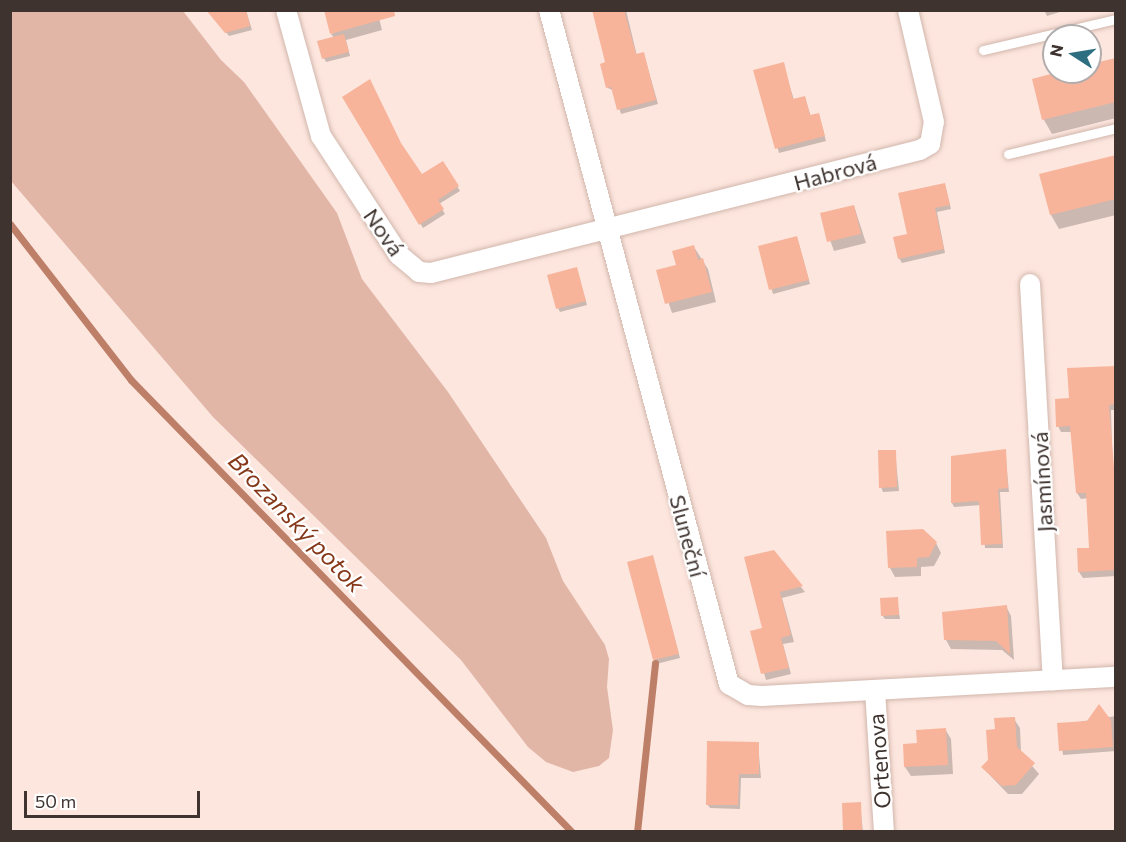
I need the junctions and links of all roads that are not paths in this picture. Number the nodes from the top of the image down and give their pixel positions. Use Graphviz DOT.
graph roads {
  1 [pos="286,10"];
  2 [pos="549,10"];
  3 [pos="908,10"];
  4 [pos="1116,19"];
  5 [pos="983,50"];
  6 [pos="1116,128"];
  7 [pos="1008,154"];
  8 [pos="606,232"];
  9 [pos="1030,284"];
  10 [pos="1116,677"];
  11 [pos="1053,680"];
  12 [pos="875,690"];
  13 [pos="884,831"];
  1 -- 8 [label="street, Nová"];
  2 -- 8 [label="street, Sluneční"];
  3 -- 8 [label="street, Habrová"];
  4 -- 5 [label="lane"];
  6 -- 7 [label="lane"];
  8 -- 12 [label="street, Sluneční"];
  9 -- 11 [label="street, Jasmínová"];
  10 -- 11 [label="street, Sluneční"];
  11 -- 12 [label="street, Sluneční"];
  12 -- 13 [label="street, Ortenova"];
}
